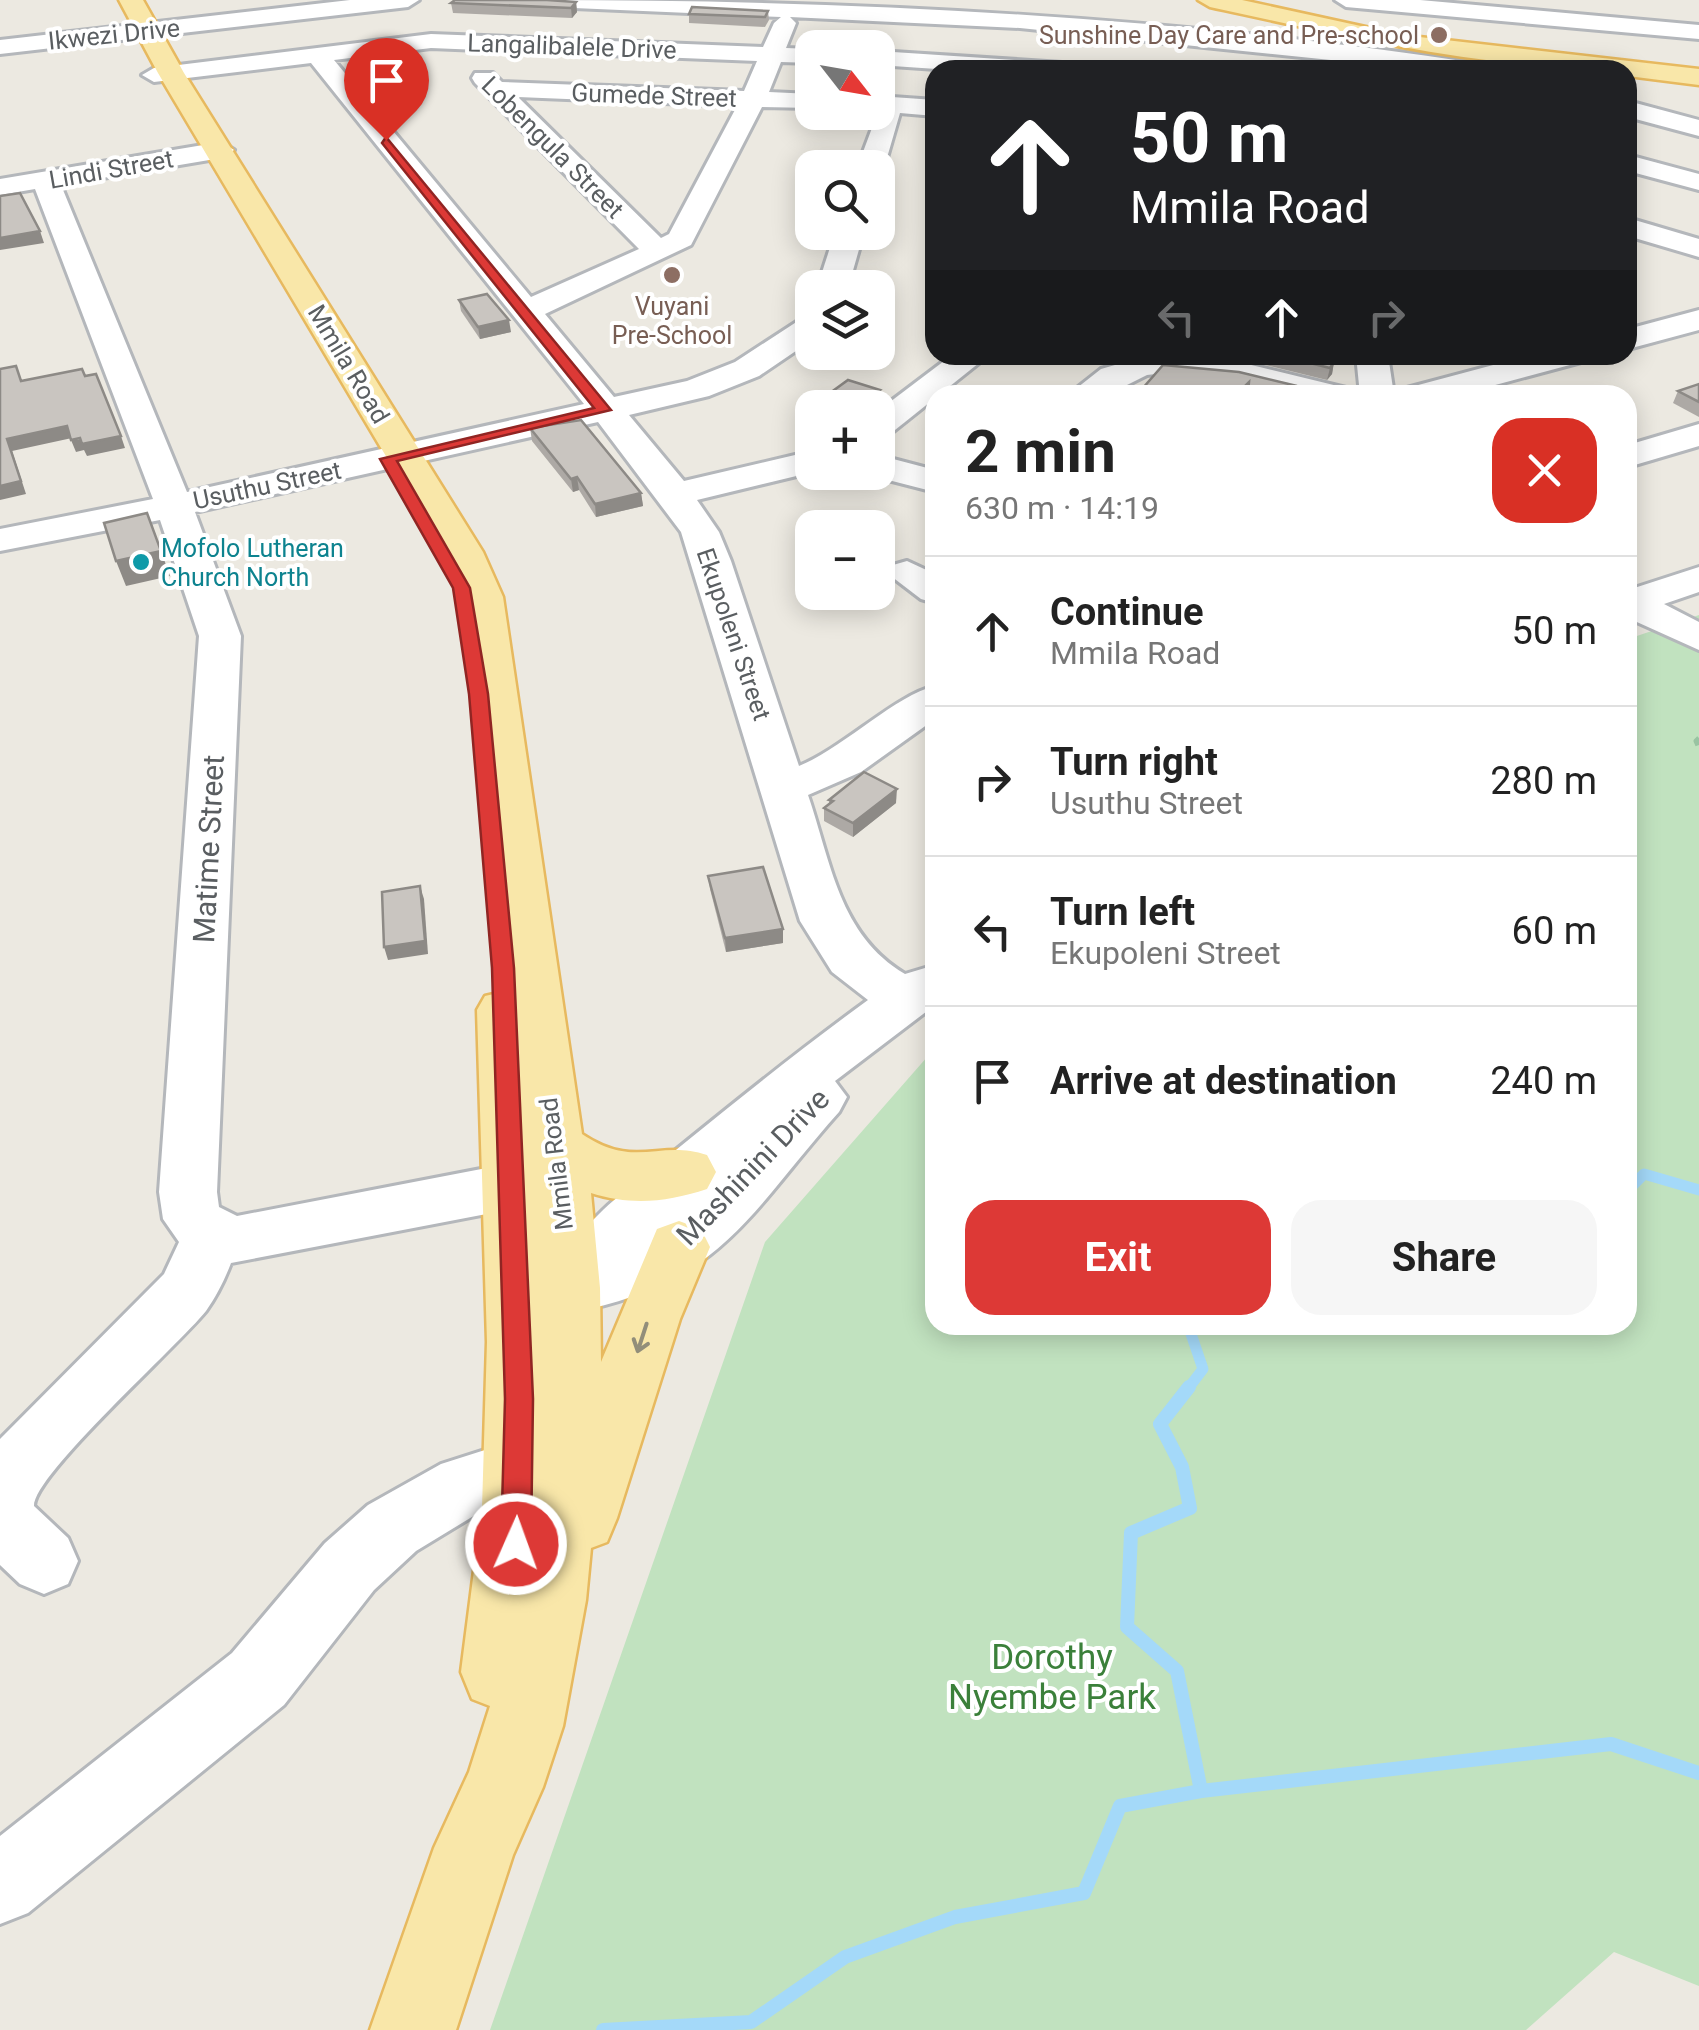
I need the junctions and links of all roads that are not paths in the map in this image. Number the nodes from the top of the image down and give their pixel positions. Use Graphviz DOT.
graph roads {
  1 [pos="408,0"];
  2 [pos="552,0"];
  3 [pos="1346,0"];
  4 [pos="1206,3"];
  5 [pos="791,10"];
  6 [pos="1579,10"];
  7 [pos="130,15"];
  8 [pos="186,26"];
  9 [pos="1148,31"];
  10 [pos="1699,32"];
  11 [pos="448,41"];
  12 [pos="3,47"];
  13 [pos="772,54"];
  14 [pos="1579,54"];
  15 [pos="317,55"];
  16 [pos="795,55"];
  17 [pos="895,59"];
  18 [pos="1353,60"];
  19 [pos="1476,60"];
  20 [pos="1548,60"];
  21 [pos="925,61"];
  22 [pos="1637,70"];
  23 [pos="162,74"];
  24 [pos="1699,77"];
  25 [pos="1637,79"];
  26 [pos="1699,85"];
  27 [pos="495,89"];
  28 [pos="648,94"];
  29 [pos="752,98"];
  30 [pos="795,100"];
  31 [pos="895,105"];
  32 [pos="925,107"];
  33 [pos="1637,111"];
  34 [pos="678,120"];
  35 [pos="1699,128"];
  36 [pos="213,151"];
  37 [pos="1637,165"];
  38 [pos="1699,182"];
  39 [pos="22,183"];
  40 [pos="1637,230"];
  41 [pos="1658,236"];
  42 [pos="1637,241"];
  43 [pos="1699,248"];
  44 [pos="659,252"];
  45 [pos="524,312"];
  46 [pos="1699,320"];
  47 [pos="795,337"];
  48 [pos="1637,337"];
  49 [pos="962,365"];
  50 [pos="1154,365"];
  51 [pos="1196,365"];
  52 [pos="1531,365"];
  53 [pos="941,385"];
  54 [pos="1099,385"];
  55 [pos="1288,385"];
  56 [pos="1456,385"];
  57 [pos="925,400"];
  58 [pos="604,410"];
  59 [pos="895,417"];
  60 [pos="1699,435"];
  61 [pos="1637,453"];
  62 [pos="396,457"];
  63 [pos="795,466"];
  64 [pos="895,470"];
  65 [pos="925,478"];
  66 [pos="675,494"];
  67 [pos="174,506"];
  68 [pos="0,540"];
  69 [pos="1699,579"];
  70 [pos="1637,594"];
  71 [pos="1637,598"];
  72 [pos="1699,638"];
  73 [pos="489,701"];
  74 [pos="925,706"];
  75 [pos="784,787"];
  76 [pos="922,989"];
  77 [pos="554,1145"];
  78 [pos="686,1172"];
  79 [pos="512,1186"];
  80 [pos="211,1234"];
  81 [pos="679,1248"];
  82 [pos="541,1272"];
  83 [pos="518,1469"];
  84 [pos="0,1502"];
  85 [pos="44,1561"];
  86 [pos="533,1572"];
  87 [pos="0,1885"];
  88 [pos="413,2030"];
  1 -- 8 [label="street, Ikwezi Drive"];
  2 -- 5 [label="street"];
  3 -- 6 [label="street"];
  4 -- 9 [label="street"];
  4 -- 19 [label="main road"];
  4 -- 20 [label="main road"];
  5 -- 9 [label="street"];
  5 -- 13 [label="street"];
  6 -- 10 [label="street"];
  6 -- 14 [label="street"];
  7 -- 8 [label="main road"];
  7 -- 12 [label="street"];
  7 -- 12 [label="street"];
  7 -- 23 [label="main road, Mmila Road"];
  9 -- 18 [label="street"];
  11 -- 13 [label="street, Langalibalele Drive"];
  11 -- 15 [label="street, Langalibalele Drive"];
  11 -- 27 [label="street, Lobengula Street"];
  13 -- 16 [label="street, Langalibalele Drive"];
  13 -- 29 [label="street"];
  15 -- 23 [label="street, Langalibalele Drive"];
  15 -- 45 [label="street, Ekupoleni Street"];
  17 -- 21 [label="street"];
  22 -- 24 [label="main road"];
  23 -- 36 [label="main road, Mmila Road"];
  25 -- 26 [label="main road"];
  27 -- 28 [label="street, Gumede Street"];
  27 -- 44 [label="street, Lobengula Street"];
  28 -- 29 [label="street, Gumede Street"];
  28 -- 34 [label="street"];
  29 -- 30 [label="street, Gumede Street"];
  29 -- 44 [label="street"];
  31 -- 32 [label="street"];
  33 -- 35 [label="street"];
  36 -- 39 [label="street, Lindi Street"];
  36 -- 62 [label="main road, Mmila Road"];
  37 -- 38 [label="street"];
  39 -- 67 [label="street, Matime Street"];
  40 -- 41 [label="street"];
  41 -- 42 [label="street"];
  41 -- 43 [label="street"];
  44 -- 45 [label="street"];
  45 -- 58 [label="street, Ekupoleni Street"];
  46 -- 48 [label="street"];
  47 -- 58 [label="street, Usuthu Street"];
  49 -- 53 [label="street"];
  50 -- 54 [label="street"];
  51 -- 55 [label="street"];
  52 -- 56 [label="street"];
  57 -- 59 [label="street"];
  58 -- 62 [label="street, Usuthu Street"];
  58 -- 66 [label="street, Ekupoleni Street"];
  60 -- 61 [label="street"];
  62 -- 67 [label="street, Usuthu Street"];
  62 -- 73 [label="main road, Mmila Road"];
  63 -- 66 [label="street"];
  64 -- 65 [label="street"];
  66 -- 75 [label="street, Ekupoleni Street"];
  67 -- 68 [label="street, Usuthu Street"];
  67 -- 80 [label="street, Matime Street"];
  69 -- 70 [label="street"];
  71 -- 72 [label="street"];
  73 -- 77 [label="main road, Mmila Road"];
  73 -- 79 [label="main road, Mmila Road"];
  74 -- 75 [label="street"];
  75 -- 76 [label="street, Ekupoleni Street"];
  76 -- 78 [label="street, Mashinini Drive"];
  76 -- 81 [label="street, Mashinini Drive"];
  77 -- 78 [label="main road"];
  77 -- 82 [label="main road, Mmila Road"];
  78 -- 82 [label="street, Mashinini Drive"];
  79 -- 80 [label="street"];
  79 -- 82 [label="main road, Mmila Road"];
  80 -- 84 [label="street"];
  81 -- 82 [label="street, Mashinini Drive"];
  81 -- 86 [label="main road, one-way"];
  82 -- 83 [label="main road"];
  82 -- 86 [label="main road"];
  83 -- 86 [label="main road"];
  83 -- 87 [label="street"];
  84 -- 85 [label="street"];
  86 -- 88 [label="main road"];
}
